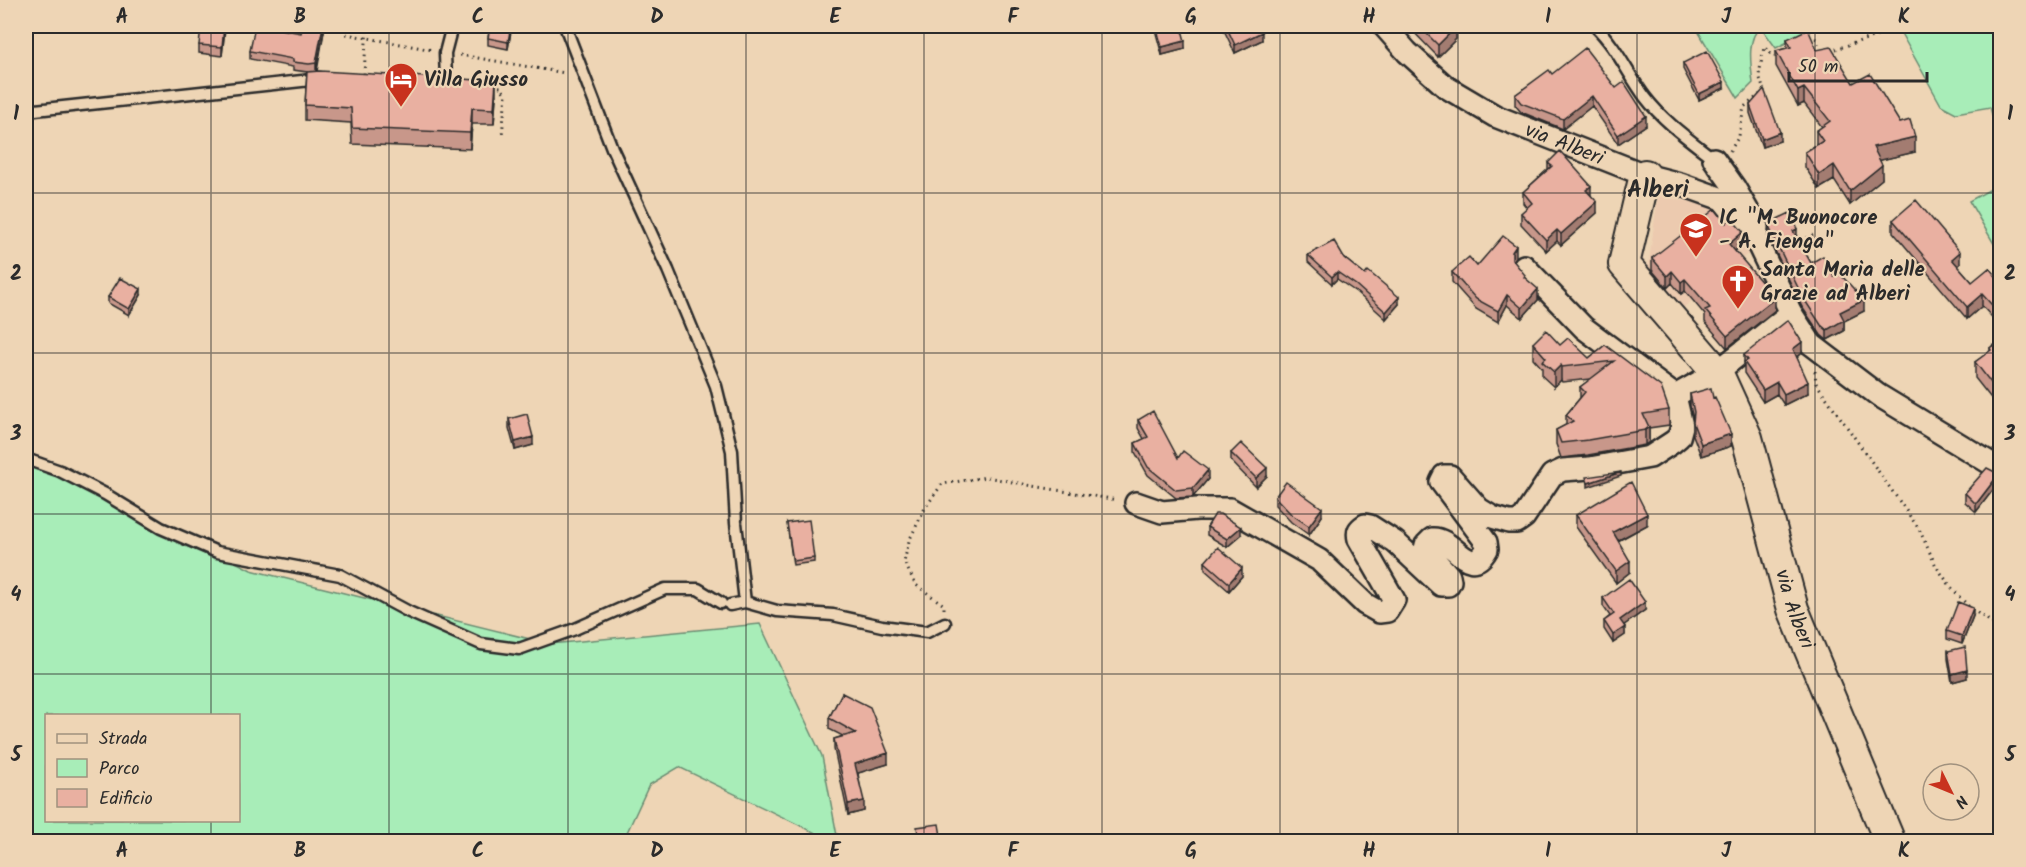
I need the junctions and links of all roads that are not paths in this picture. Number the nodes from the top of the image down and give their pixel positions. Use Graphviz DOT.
graph roads {
  1 [pos="452,26"];
  2 [pos="565,26"];
  3 [pos="1384,26"];
  4 [pos="1595,26"];
  5 [pos="329,78"];
  6 [pos="446,80"];
  7 [pos="26,111"];
  8 [pos="1717,164"];
  9 [pos="1645,176"];
  10 [pos="1756,240"];
  11 [pos="1524,266"];
  12 [pos="1791,313"];
  13 [pos="1717,372"];
  14 [pos="1675,396"];
  15 [pos="26,459"];
  16 [pos="2001,469"];
  17 [pos="1136,503"];
  18 [pos="745,602"];
  19 [pos="945,623"];
  20 [pos="1890,842"];
  1 -- 6 [label="lane"];
  2 -- 18 [label="lane"];
  3 -- 9 [label="street, via Alberi"];
  4 -- 8 [label="lane, via Alberi"];
  5 -- 7 [label="lane"];
  8 -- 10 [label="street, via Alberi"];
  9 -- 10 [label="street, via Alberi"];
  9 -- 13 [label="street, via Alberi"];
  10 -- 12 [label="street, via Alberi"];
  11 -- 14 [label="street"];
  12 -- 13 [label="street"];
  12 -- 16 [label="street, via Alberi"];
  13 -- 14 [label="street"];
  13 -- 20 [label="street, via Alberi"];
  14 -- 17 [label="street"];
  15 -- 18 [label="lane"];
  18 -- 19 [label="lane"];
}
